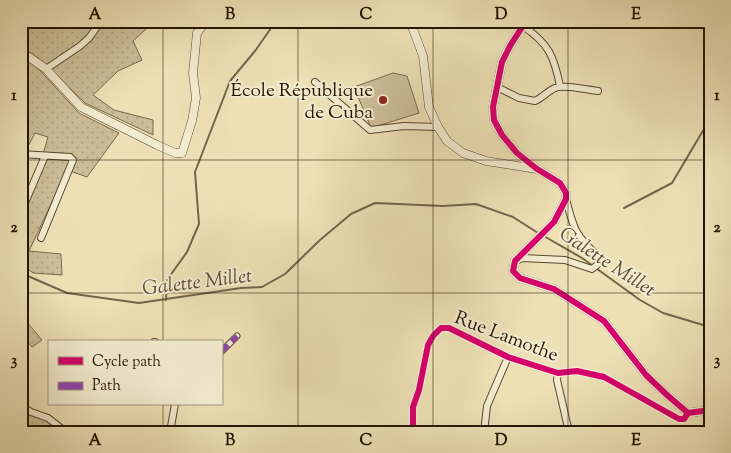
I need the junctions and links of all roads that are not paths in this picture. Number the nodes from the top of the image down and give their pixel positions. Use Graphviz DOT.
graph roads {
  1 [pos="101,21"];
  2 [pos="206,21"];
  3 [pos="410,21"];
  4 [pos="524,24"];
  5 [pos="21,54"];
  6 [pos="46,69"];
  7 [pos="315,82"];
  8 [pos="560,86"];
  9 [pos="497,88"];
  10 [pos="598,92"];
  11 [pos="438,127"];
  12 [pos="21,154"];
  13 [pos="45,156"];
  14 [pos="537,169"];
  15 [pos="566,199"];
  16 [pos="21,212"];
  17 [pos="42,238"];
  18 [pos="515,261"];
  19 [pos="237,336"];
  20 [pos="222,351"];
  21 [pos="508,357"];
  22 [pos="558,374"];
  23 [pos="21,406"];
  24 [pos="174,406"];
  25 [pos="710,410"];
  26 [pos="688,413"];
  27 [pos="66,432"];
  28 [pos="170,432"];
  29 [pos="413,432"];
  30 [pos="484,432"];
  31 [pos="569,432"];
  1 -- 6 [label="street"];
  2 -- 6 [label="street"];
  3 -- 11 [label="street"];
  4 -- 8 [label="street"];
  4 -- 9 [label="street"];
  5 -- 6 [label="street"];
  7 -- 11 [label="street"];
  8 -- 9 [label="street"];
  8 -- 10 [label="street"];
  9 -- 14 [label="street"];
  11 -- 14 [label="street"];
  12 -- 13 [label="street"];
  13 -- 16 [label="street"];
  13 -- 17 [label="street"];
  14 -- 15 [label="street"];
  15 -- 18 [label="street"];
  15 -- 18 [label="street"];
  18 -- 26 [label="street"];
  19 -- 20 [label="street"];
  21 -- 22 [label="street, Rue Lamothe"];
  21 -- 29 [label="street, Rue Lamothe"];
  21 -- 30 [label="street"];
  22 -- 26 [label="street, Rue Lamothe"];
  22 -- 31 [label="street"];
  23 -- 27 [label="street"];
  24 -- 28 [label="street"];
  25 -- 26 [label="street, Rue Lamothe"];
}
